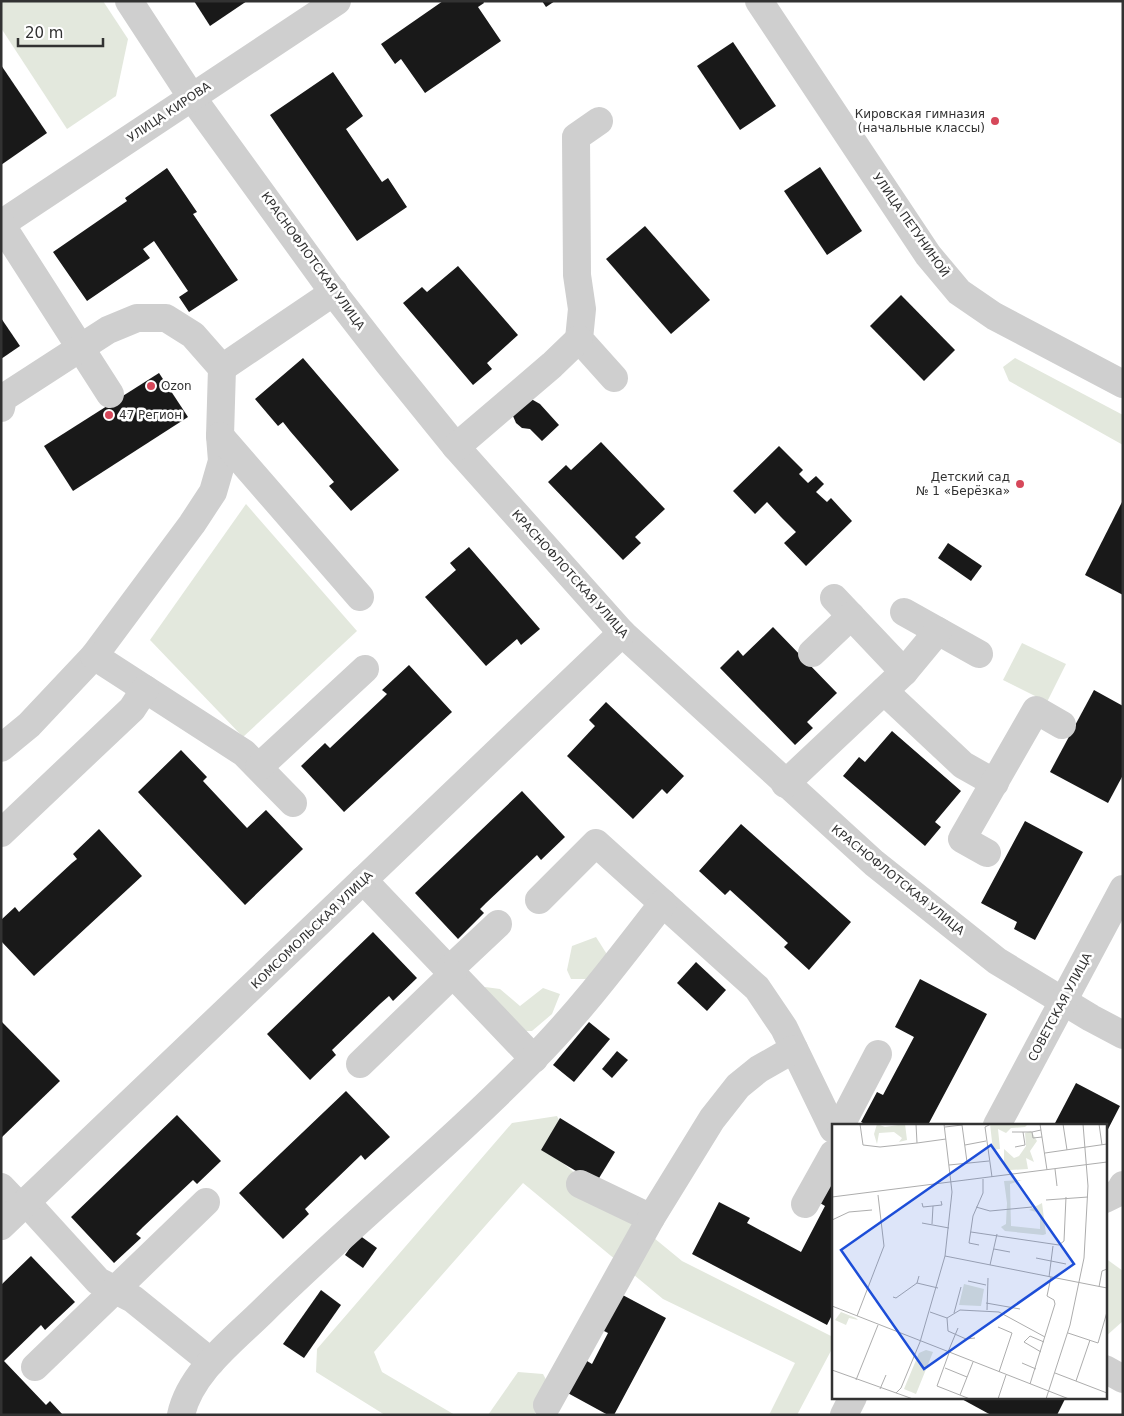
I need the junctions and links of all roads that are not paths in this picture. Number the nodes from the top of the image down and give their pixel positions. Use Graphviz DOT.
graph roads {
  1 [pos="129,1"];
  2 [pos="337,1"];
  3 [pos="759,1"];
  4 [pos="191,96"];
  5 [pos="599,121"];
  6 [pos="1,224"];
  7 [pos="334,292"];
  8 [pos="578,339"];
  9 [pos="81,348"];
  10 [pos="222,368"];
  11 [pos="614,378"];
  12 [pos="1123,384"];
  13 [pos="110,394"];
  14 [pos="1,408"];
  15 [pos="220,436"];
  16 [pos="456,447"];
  17 [pos="360,597"];
  18 [pos="904,612"];
  19 [pos="938,631"];
  20 [pos="622,633"];
  21 [pos="812,653"];
  22 [pos="979,654"];
  23 [pos="94,656"];
  24 [pos="365,669"];
  25 [pos="904,672"];
  26 [pos="145,689"];
  27 [pos="884,691"];
  28 [pos="1062,725"];
  29 [pos="1,748"];
  30 [pos="259,767"];
  31 [pos="995,783"];
  32 [pos="785,784"];
  33 [pos="293,803"];
  34 [pos="1,832"];
  35 [pos="987,853"];
  36 [pos="364,880"];
  37 [pos="1123,890"];
  38 [pos="539,900"];
  39 [pos="663,903"];
  40 [pos="498,924"];
  41 [pos="451,972"];
  42 [pos="1064,1002"];
  43 [pos="1123,1035"];
  44 [pos="794,1049"];
  45 [pos="878,1054"];
  46 [pos="534,1058"];
  47 [pos="360,1064"];
  48 [pos="841,1124"];
  49 [pos="998,1124"];
  50 [pos="832,1127"];
  51 [pos="832,1156"];
  52 [pos="580,1184"];
  53 [pos="1,1187"];
  54 [pos="206,1202"];
  55 [pos="805,1204"];
  56 [pos="23,1205"];
  57 [pos="651,1218"];
  58 [pos="1,1226"];
  59 [pos="115,1290"];
  60 [pos="211,1362"];
  61 [pos="35,1367"];
  62 [pos="1106,1370"];
  63 [pos="1123,1378"];
  64 [pos="852,1398"];
  65 [pos="547,1405"];
  66 [pos="181,1415"];
  67 [pos="844,1415"];
  1 -- 4 [label="street, КРАСНОФЛОТСКАЯ УЛИЦА"];
  2 -- 4 [label="street, УЛИЦА КИРОВА"];
  3 -- 12 [label="street, УЛИЦА ПЕТУНИНОЙ"];
  4 -- 6 [label="street, УЛИЦА КИРОВА"];
  4 -- 7 [label="street, КРАСНОФЛОТСКАЯ УЛИЦА"];
  5 -- 8 [label="street"];
  6 -- 9 [label="street"];
  7 -- 10 [label="street"];
  7 -- 16 [label="street, КРАСНОФЛОТСКАЯ УЛИЦА"];
  8 -- 11 [label="street"];
  8 -- 16 [label="street"];
  9 -- 10 [label="street"];
  9 -- 13 [label="street"];
  9 -- 14 [label="street"];
  10 -- 15 [label="street"];
  15 -- 17 [label="street"];
  15 -- 23 [label="street"];
  16 -- 20 [label="street, КРАСНОФЛОТСКАЯ УЛИЦА"];
  18 -- 19 [label="street"];
  19 -- 22 [label="street"];
  19 -- 25 [label="street"];
  20 -- 32 [label="street, КРАСНОФЛОТСКАЯ УЛИЦА"];
  20 -- 36 [label="street, КОМСОМОЛЬСКАЯ УЛИЦА"];
  21 -- 25 [label="street"];
  23 -- 26 [label="street"];
  23 -- 29 [label="street"];
  24 -- 30 [label="street"];
  25 -- 27 [label="street"];
  26 -- 30 [label="street"];
  26 -- 34 [label="street"];
  27 -- 31 [label="street"];
  27 -- 32 [label="street"];
  28 -- 31 [label="street"];
  30 -- 33 [label="street"];
  31 -- 35 [label="street"];
  32 -- 42 [label="street, КРАСНОФЛОТСКАЯ УЛИЦА"];
  36 -- 41 [label="street"];
  36 -- 56 [label="street, КОМСОМОЛЬСКАЯ УЛИЦА"];
  37 -- 42 [label="street, СОВЕТСКАЯ УЛИЦА"];
  38 -- 39 [label="street"];
  39 -- 44 [label="street"];
  39 -- 46 [label="street"];
  40 -- 41 [label="street"];
  41 -- 46 [label="street"];
  41 -- 47 [label="street"];
  42 -- 43 [label="street, КРАСНОФЛОТСКАЯ УЛИЦА"];
  42 -- 49 [label="street, СОВЕТСКАЯ УЛИЦА"];
  44 -- 50 [label="street"];
  44 -- 57 [label="street"];
  45 -- 48 [label="street"];
  46 -- 60 [label="street"];
  51 -- 55 [label="street"];
  52 -- 57 [label="street"];
  53 -- 56 [label="street"];
  54 -- 59 [label="street"];
  56 -- 58 [label="street, КОМСОМОЛЬСКАЯ УЛИЦА"];
  56 -- 59 [label="street"];
  57 -- 65 [label="street"];
  59 -- 60 [label="street"];
  59 -- 61 [label="street"];
  60 -- 66 [label="street"];
  62 -- 63 [label="street"];
  64 -- 67 [label="street"];
}
